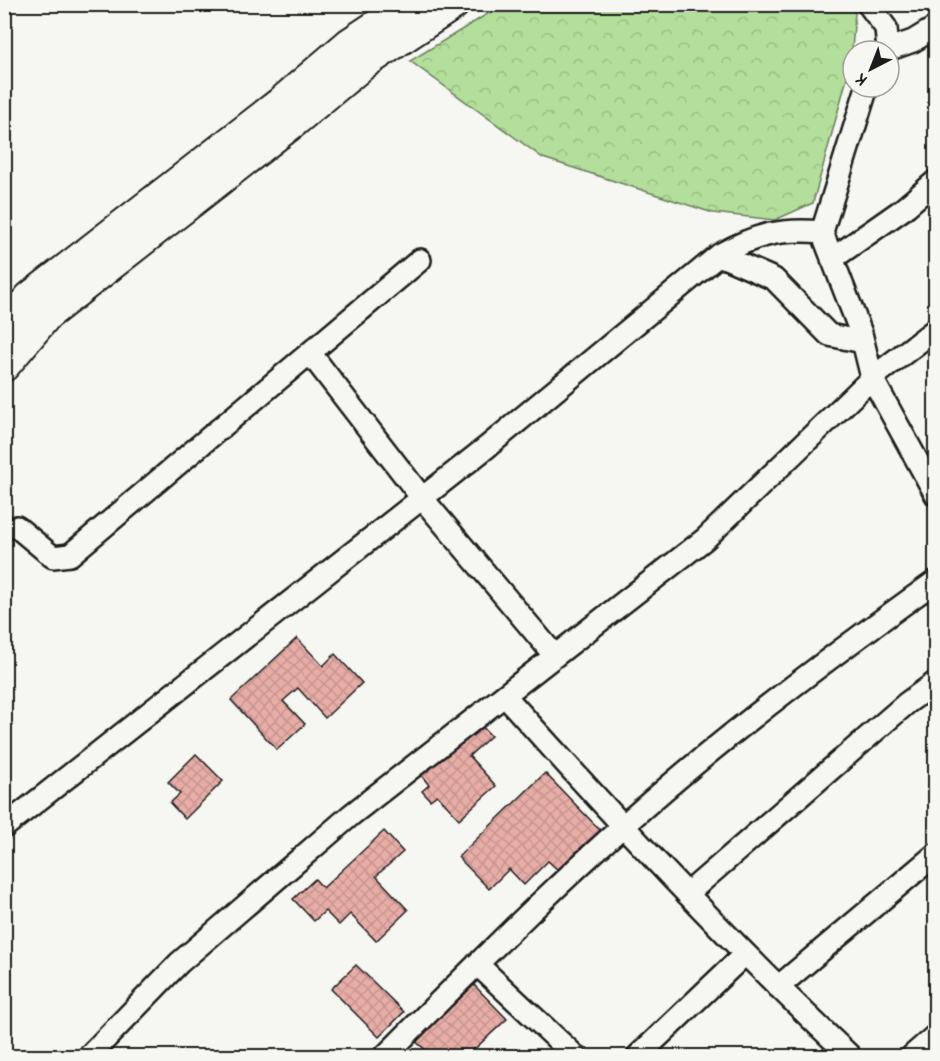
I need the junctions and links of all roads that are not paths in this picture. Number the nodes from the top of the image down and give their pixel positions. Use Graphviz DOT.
graph roads {
  1 [pos="409,4"];
  2 [pos="454,4"];
  3 [pos="868,4"];
  4 [pos="936,27"];
  5 [pos="888,39"];
  6 [pos="901,46"];
  7 [pos="863,99"];
  8 [pos="936,181"];
  9 [pos="822,232"];
  10 [pos="719,255"];
  11 [pos="832,259"];
  12 [pos="420,260"];
  13 [pos="4,328"];
  14 [pos="936,329"];
  15 [pos="863,342"];
  16 [pos="310,353"];
  17 [pos="4,366"];
  18 [pos="872,378"];
  19 [pos="934,491"];
  20 [pos="422,498"];
  21 [pos="17,527"];
  22 [pos="936,581"];
  23 [pos="555,656"];
  24 [pos="936,682"];
  25 [pos="505,696"];
  26 [pos="4,827"];
  27 [pos="622,827"];
  28 [pos="936,854"];
  29 [pos="687,894"];
  30 [pos="745,954"];
  31 [pos="477,964"];
  32 [pos="778,987"];
  33 [pos="936,1035"];
  34 [pos="89,1056"];
  35 [pos="385,1056"];
  36 [pos="575,1056"];
  37 [pos="638,1056"];
  38 [pos="850,1056"];
  39 [pos="912,1056"];
  1 -- 13 [label="street"];
  2 -- 17 [label="street"];
  3 -- 5 [label="street"];
  4 -- 6 [label="street"];
  7 -- 9 [label="street"];
  8 -- 11 [label="street"];
  9 -- 10 [label="street"];
  9 -- 11 [label="street"];
  10 -- 15 [label="street"];
  10 -- 20 [label="street"];
  11 -- 15 [label="street"];
  12 -- 16 [label="street"];
  14 -- 18 [label="street"];
  15 -- 18 [label="street"];
  16 -- 20 [label="street"];
  16 -- 21 [label="street"];
  18 -- 19 [label="street"];
  18 -- 23 [label="street"];
  20 -- 23 [label="street"];
  20 -- 26 [label="street"];
  22 -- 27 [label="street"];
  23 -- 25 [label="street"];
  24 -- 29 [label="street"];
  25 -- 27 [label="street"];
  25 -- 34 [label="street"];
  27 -- 29 [label="street"];
  27 -- 31 [label="street"];
  28 -- 32 [label="street"];
  29 -- 30 [label="street"];
  30 -- 32 [label="street"];
  30 -- 37 [label="street"];
  31 -- 35 [label="street"];
  31 -- 36 [label="street"];
  32 -- 38 [label="street"];
  33 -- 39 [label="street"];
}
